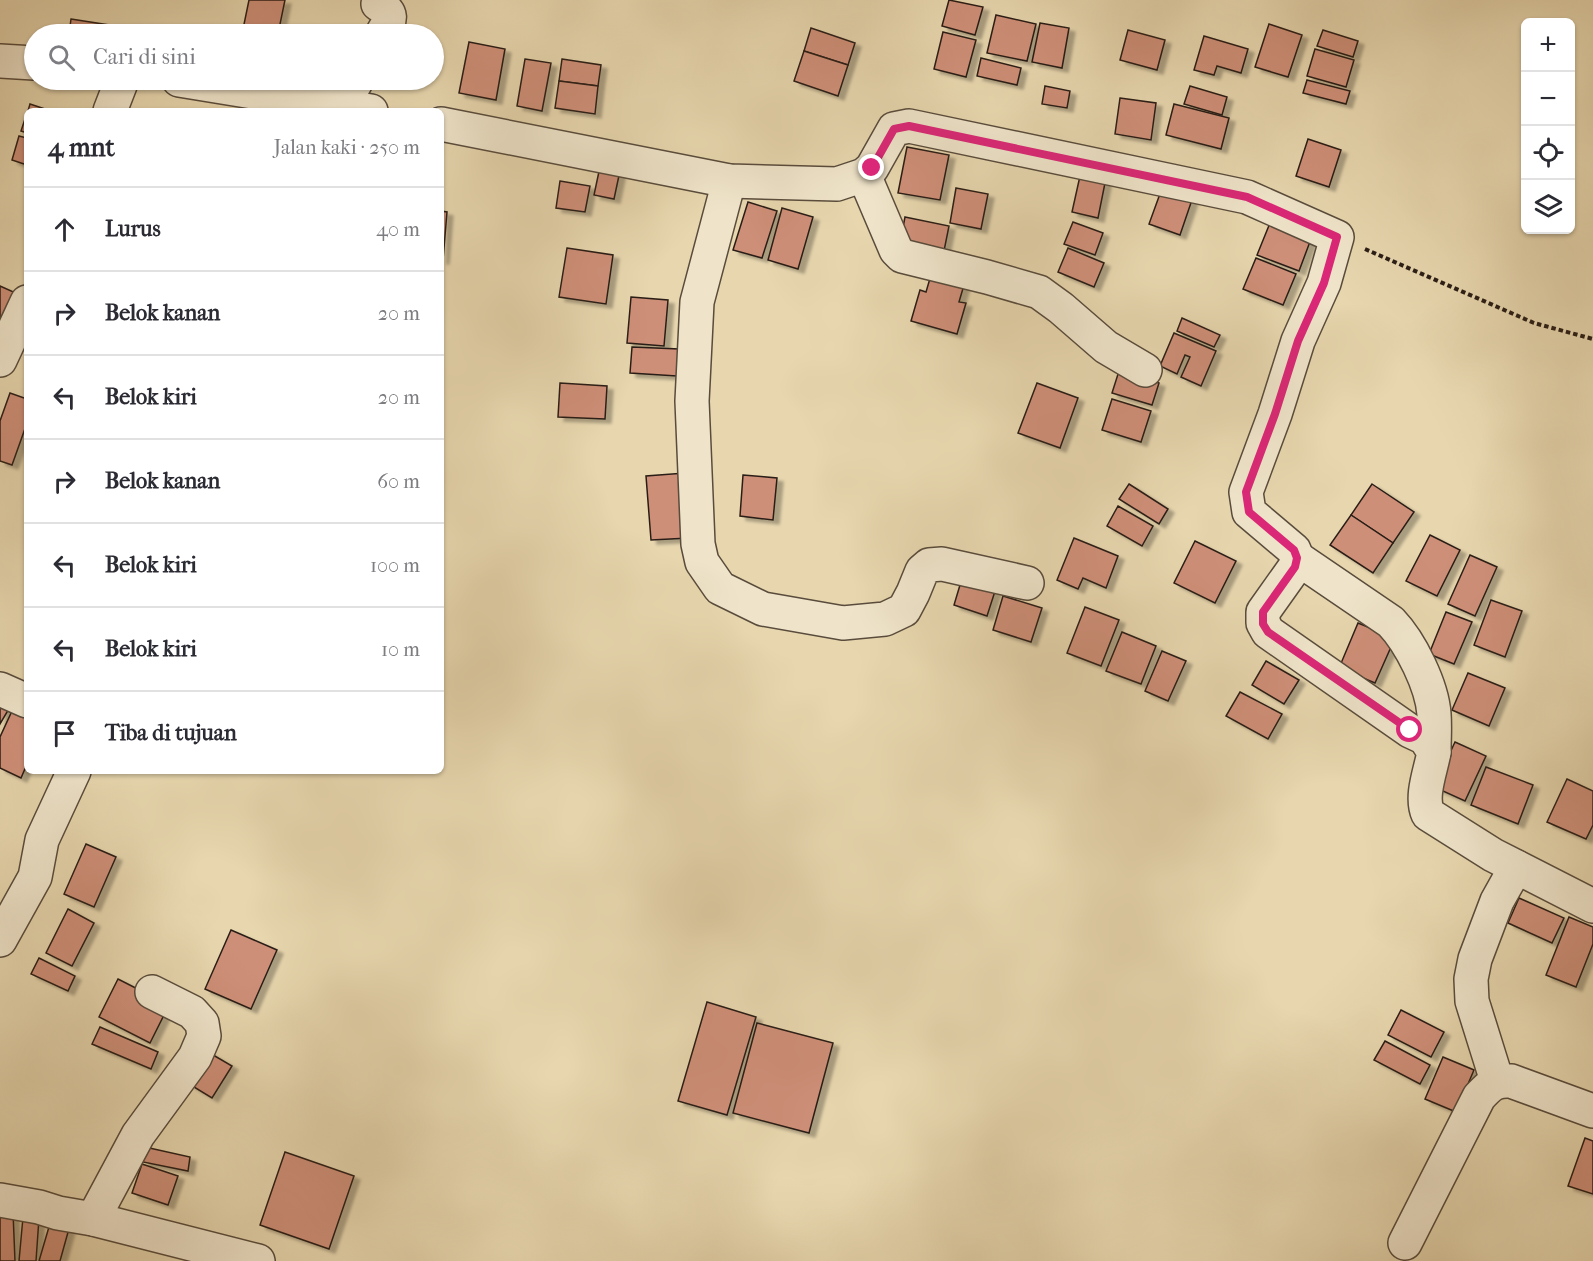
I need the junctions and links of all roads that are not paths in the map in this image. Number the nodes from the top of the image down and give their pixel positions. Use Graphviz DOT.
graph roads {
  1 [pos="0,61"];
  2 [pos="24,62"];
  3 [pos="118,90"];
  4 [pos="273,90"];
  5 [pos="357,99"];
  6 [pos="111,108"];
  7 [pos="444,125"];
  8 [pos="864,175"];
  9 [pos="729,181"];
  10 [pos="24,308"];
  11 [pos="0,360"];
  12 [pos="1145,370"];
  13 [pos="1297,558"];
  14 [pos="1027,583"];
  15 [pos="0,689"];
  16 [pos="24,700"];
  17 [pos="1434,752"];
  18 [pos="73,774"];
  19 [pos="1516,867"];
  20 [pos="1593,906"];
  21 [pos="0,940"];
  22 [pos="152,992"];
  23 [pos="1497,1081"];
  24 [pos="1593,1111"];
  25 [pos="0,1200"];
  26 [pos="93,1219"];
  27 [pos="1405,1243"];
  28 [pos="258,1261"];
  1 -- 2 [label="street"];
  3 -- 6 [label="street"];
  4 -- 5 [label="street"];
  7 -- 9 [label="street"];
  8 -- 9 [label="street"];
  8 -- 12 [label="street"];
  8 -- 13 [label="street"];
  9 -- 14 [label="street"];
  10 -- 11 [label="street"];
  13 -- 17 [label="street"];
  13 -- 17 [label="street"];
  15 -- 16 [label="street"];
  17 -- 19 [label="street"];
  18 -- 21 [label="street"];
  19 -- 20 [label="street"];
  19 -- 23 [label="street"];
  22 -- 26 [label="street"];
  23 -- 24 [label="street"];
  23 -- 27 [label="street"];
  25 -- 26 [label="street"];
  26 -- 28 [label="street"];
}
